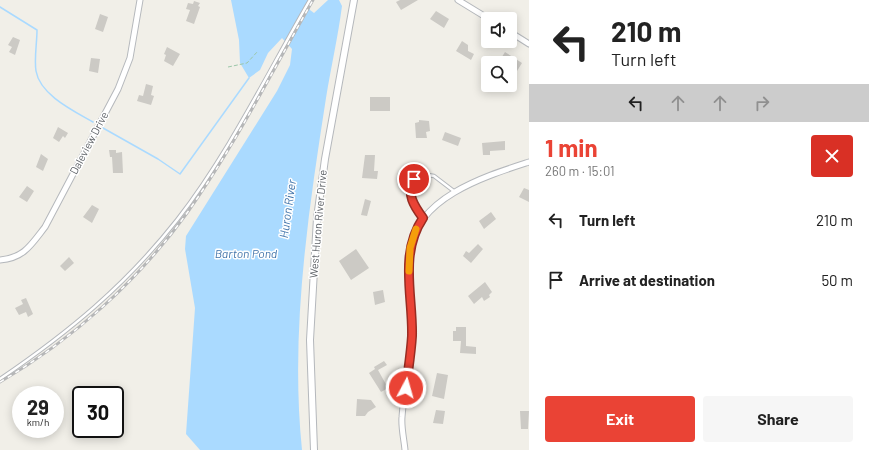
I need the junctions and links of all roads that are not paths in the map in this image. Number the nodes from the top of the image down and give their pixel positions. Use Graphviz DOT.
graph roads {
  1 [pos="140,0"];
  2 [pos="310,0"];
  3 [pos="354,0"];
  4 [pos="458,0"];
  5 [pos="481,14"];
  6 [pos="517,36"];
  7 [pos="529,44"];
  8 [pos="529,162"];
  9 [pos="455,192"];
  10 [pos="423,218"];
  11 [pos="0,260"];
  12 [pos="0,379"];
  13 [pos="314,450"];
  14 [pos="405,450"];
  1 -- 11 [label="street, Daleview Drive"];
  2 -- 12 [label="lane"];
  3 -- 13 [label="street, West Huron River Drive"];
  4 -- 5 [label="street"];
  6 -- 7 [label="street"];
  8 -- 9 [label="street"];
  9 -- 10 [label="street"];
  9 -- 10 [label="lane"];
  10 -- 14 [label="street"];
}
